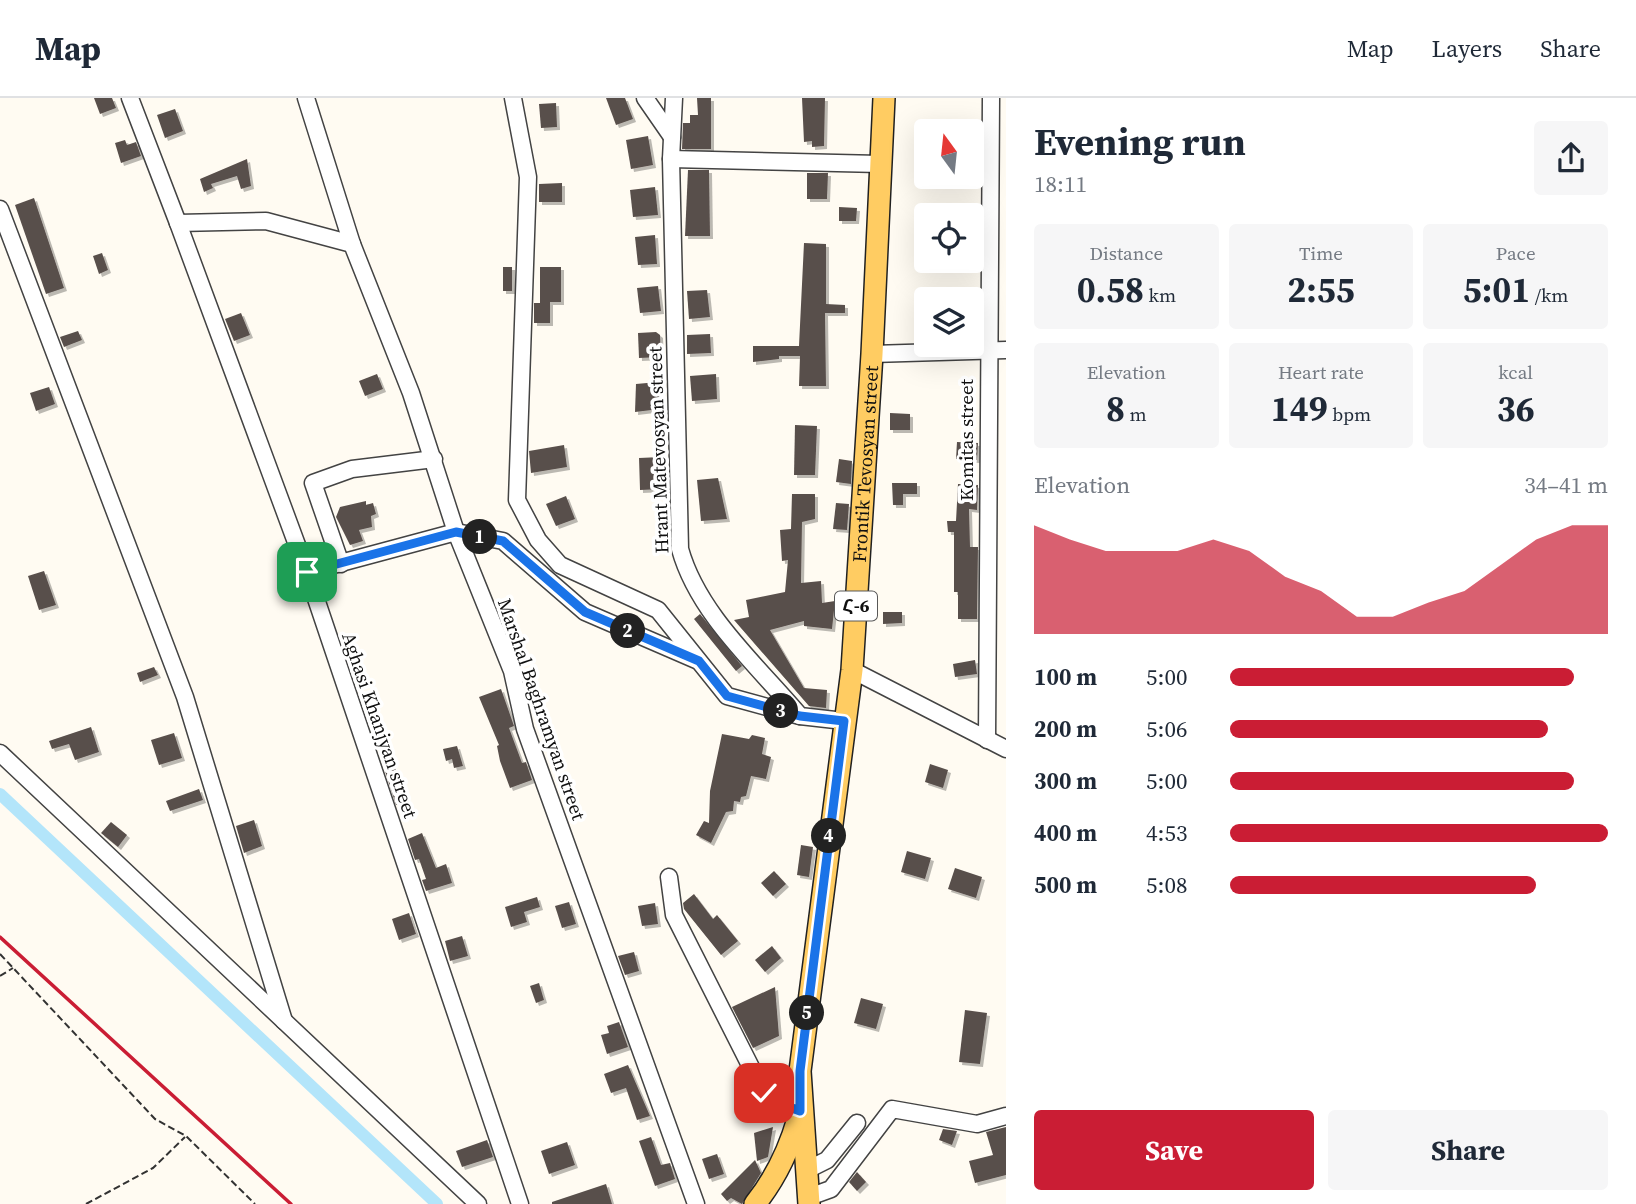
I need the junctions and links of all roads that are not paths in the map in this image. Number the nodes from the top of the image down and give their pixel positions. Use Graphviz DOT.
graph roads {
  1 [pos="130,98"];
  2 [pos="306,98"];
  3 [pos="513,98"];
  4 [pos="645,98"];
  5 [pos="674,98"];
  6 [pos="884,98"];
  7 [pos="991,98"];
  8 [pos="672,137"];
  9 [pos="671,159"];
  10 [pos="880,164"];
  11 [pos="0,209"];
  12 [pos="178,223"];
  13 [pos="352,244"];
  14 [pos="988,350"];
  15 [pos="1006,350"];
  16 [pos="872,354"];
  17 [pos="434,459"];
  18 [pos="456,532"];
  19 [pos="341,564"];
  20 [pos="307,572"];
  21 [pos="699,661"];
  22 [pos="852,670"];
  23 [pos="800,716"];
  24 [pos="844,721"];
  25 [pos="987,740"];
  26 [pos="1006,749"];
  27 [pos="0,753"];
  28 [pos="669,877"];
  29 [pos="284,1021"];
  30 [pos="800,1111"];
  31 [pos="1006,1116"];
  32 [pos="857,1123"];
  33 [pos="807,1170"];
  34 [pos="809,1200"];
  35 [pos="478,1204"];
  36 [pos="520,1204"];
  37 [pos="696,1204"];
  38 [pos="755,1204"];
  1 -- 12 [label="street"];
  2 -- 13 [label="street, Marshal Baghramyan street"];
  3 -- 21 [label="street"];
  4 -- 8 [label="street"];
  5 -- 8 [label="street, Hrant Matevosyan street"];
  6 -- 10 [label="main road, Frontik Tevosyan street / Հ-6"];
  7 -- 14 [label="street, Komitas street"];
  8 -- 9 [label="street, Hrant Matevosyan street"];
  9 -- 10 [label="street"];
  9 -- 23 [label="street, Hrant Matevosyan street"];
  10 -- 16 [label="main road, Frontik Tevosyan street / Հ-6"];
  11 -- 29 [label="street"];
  12 -- 13 [label="street"];
  12 -- 20 [label="street, Aghasi Khanjyan street"];
  13 -- 17 [label="street, Marshal Baghramyan street"];
  14 -- 15 [label="street"];
  14 -- 16 [label="street"];
  14 -- 25 [label="street, Komitas street"];
  16 -- 22 [label="main road, Frontik Tevosyan street / Հ-6"];
  17 -- 18 [label="street, Marshal Baghramyan street"];
  17 -- 19 [label="street"];
  18 -- 19 [label="street"];
  18 -- 21 [label="street"];
  18 -- 37 [label="street, Marshal Baghramyan street"];
  19 -- 20 [label="street"];
  20 -- 36 [label="street, Aghasi Khanjyan street"];
  21 -- 23 [label="street"];
  22 -- 24 [label="main road, Frontik Tevosyan street / Հ-6"];
  22 -- 25 [label="street"];
  23 -- 24 [label="street"];
  24 -- 30 [label="main road, Frontik Tevosyan street / Հ-6"];
  25 -- 26 [label="street"];
  27 -- 29 [label="street"];
  28 -- 30 [label="street"];
  29 -- 35 [label="street"];
  30 -- 33 [label="main road, Frontik Tevosyan street / Հ-6"];
  30 -- 38 [label="main road"];
  31 -- 34 [label="street"];
  32 -- 33 [label="street"];
  33 -- 34 [label="main road, Frontik Tevosyan street / Հ-6"];
}
